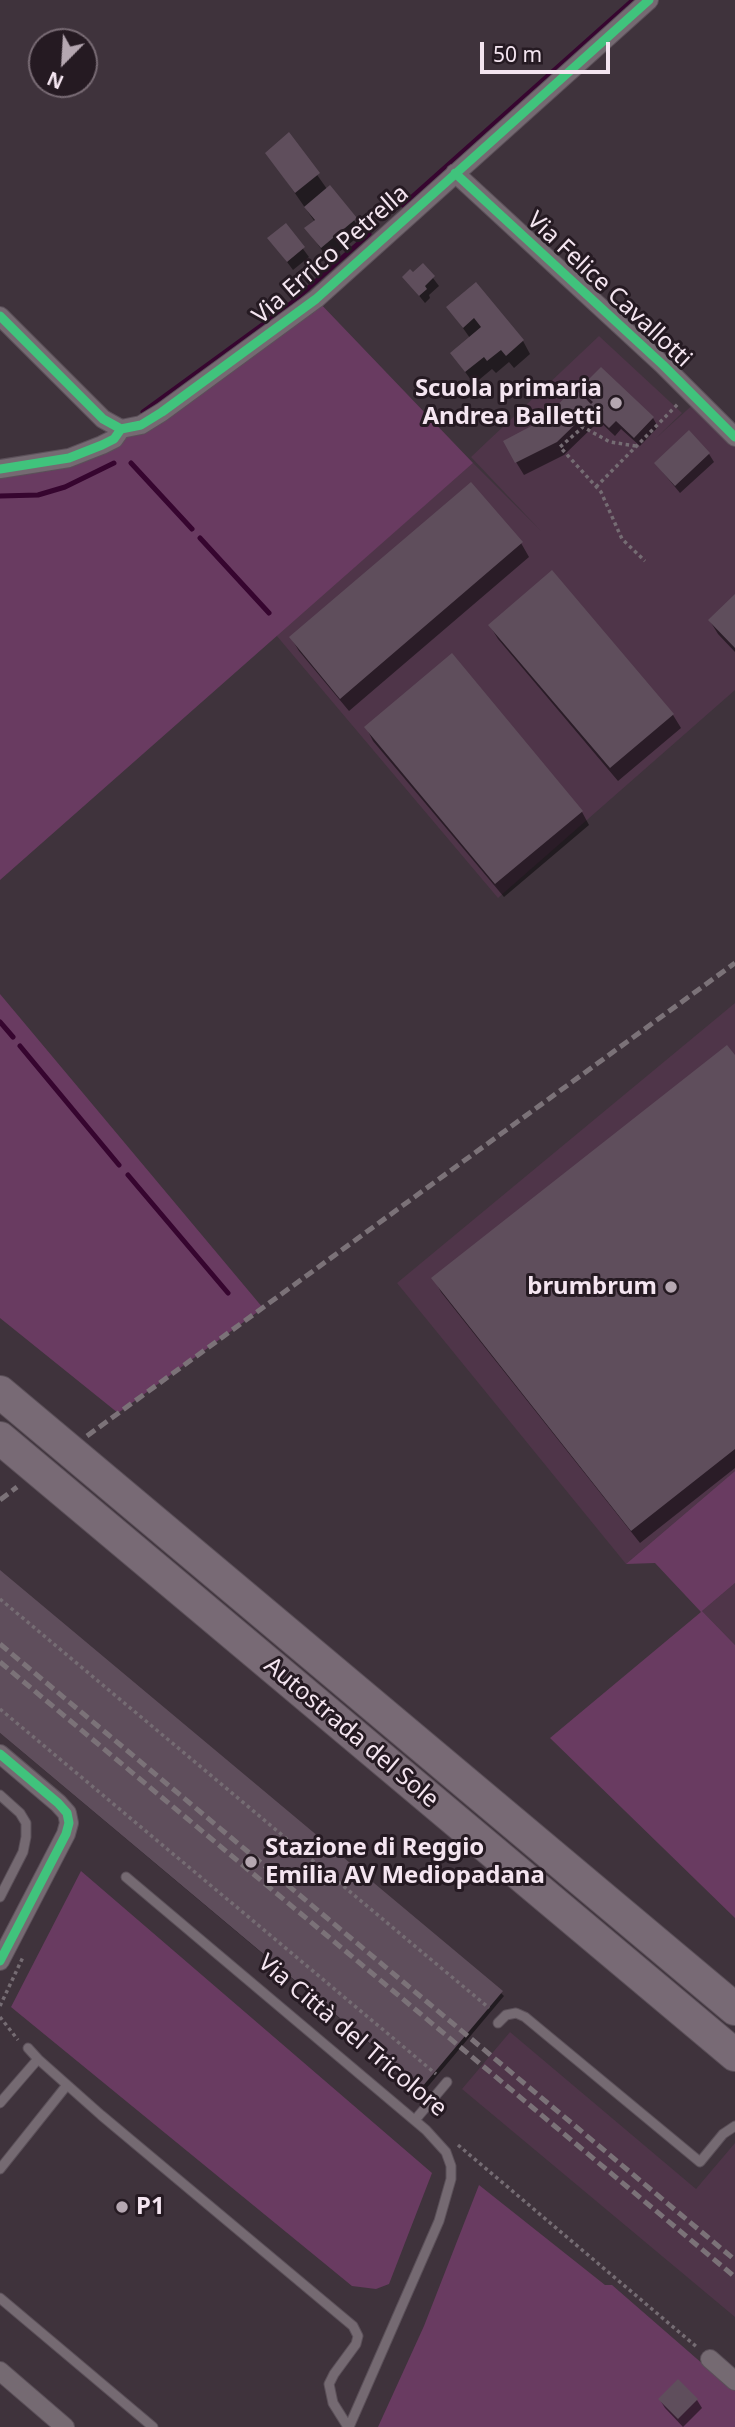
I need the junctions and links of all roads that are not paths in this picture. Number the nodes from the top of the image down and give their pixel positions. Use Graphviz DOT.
graph roads {
  1 [pos="649,0"];
  2 [pos="455,173"];
  3 [pos="0,316"];
  4 [pos="121,429"];
  5 [pos="735,437"];
  6 [pos="0,469"];
  7 [pos="0,1392"];
  8 [pos="0,1438"];
  9 [pos="0,1754"];
  10 [pos="0,1795"];
  11 [pos="126,1877"];
  12 [pos="0,1898"];
  13 [pos="0,1961"];
  14 [pos="735,2009"];
  15 [pos="498,2023"];
  16 [pos="28,2048"];
  17 [pos="735,2055"];
  18 [pos="38,2059"];
  19 [pos="447,2082"];
  20 [pos="67,2085"];
  21 [pos="0,2103"];
  22 [pos="415,2120"];
  23 [pos="735,2126"];
  24 [pos="0,2169"];
  25 [pos="0,2298"];
  26 [pos="710,2359"];
  27 [pos="0,2371"];
  28 [pos="735,2381"];
  29 [pos="65,2427"];
  30 [pos="153,2427"];
  31 [pos="349,2427"];
  1 -- 2 [label="street, Via Errico Petrella"];
  2 -- 4 [label="street, Via Errico Petrella"];
  2 -- 5 [label="street, Via Felice Cavallotti"];
  3 -- 4 [label="street"];
  4 -- 6 [label="street, Via Errico Petrella"];
  7 -- 14 [label="highway, Autostrada del Sole"];
  8 -- 17 [label="highway, Autostrada del Sole"];
  9 -- 13 [label="street"];
  10 -- 12 [label="lane"];
  11 -- 22 [label="lane, Via Città del Tricolore"];
  15 -- 23 [label="lane"];
  16 -- 18 [label="lane"];
  18 -- 20 [label="lane"];
  18 -- 21 [label="lane"];
  19 -- 22 [label="lane"];
  20 -- 24 [label="lane"];
  20 -- 31 [label="lane"];
  22 -- 31 [label="lane, Via Città del Tricolore"];
  25 -- 30 [label="lane"];
  26 -- 28 [label="street"];
  27 -- 29 [label="street"];
}
